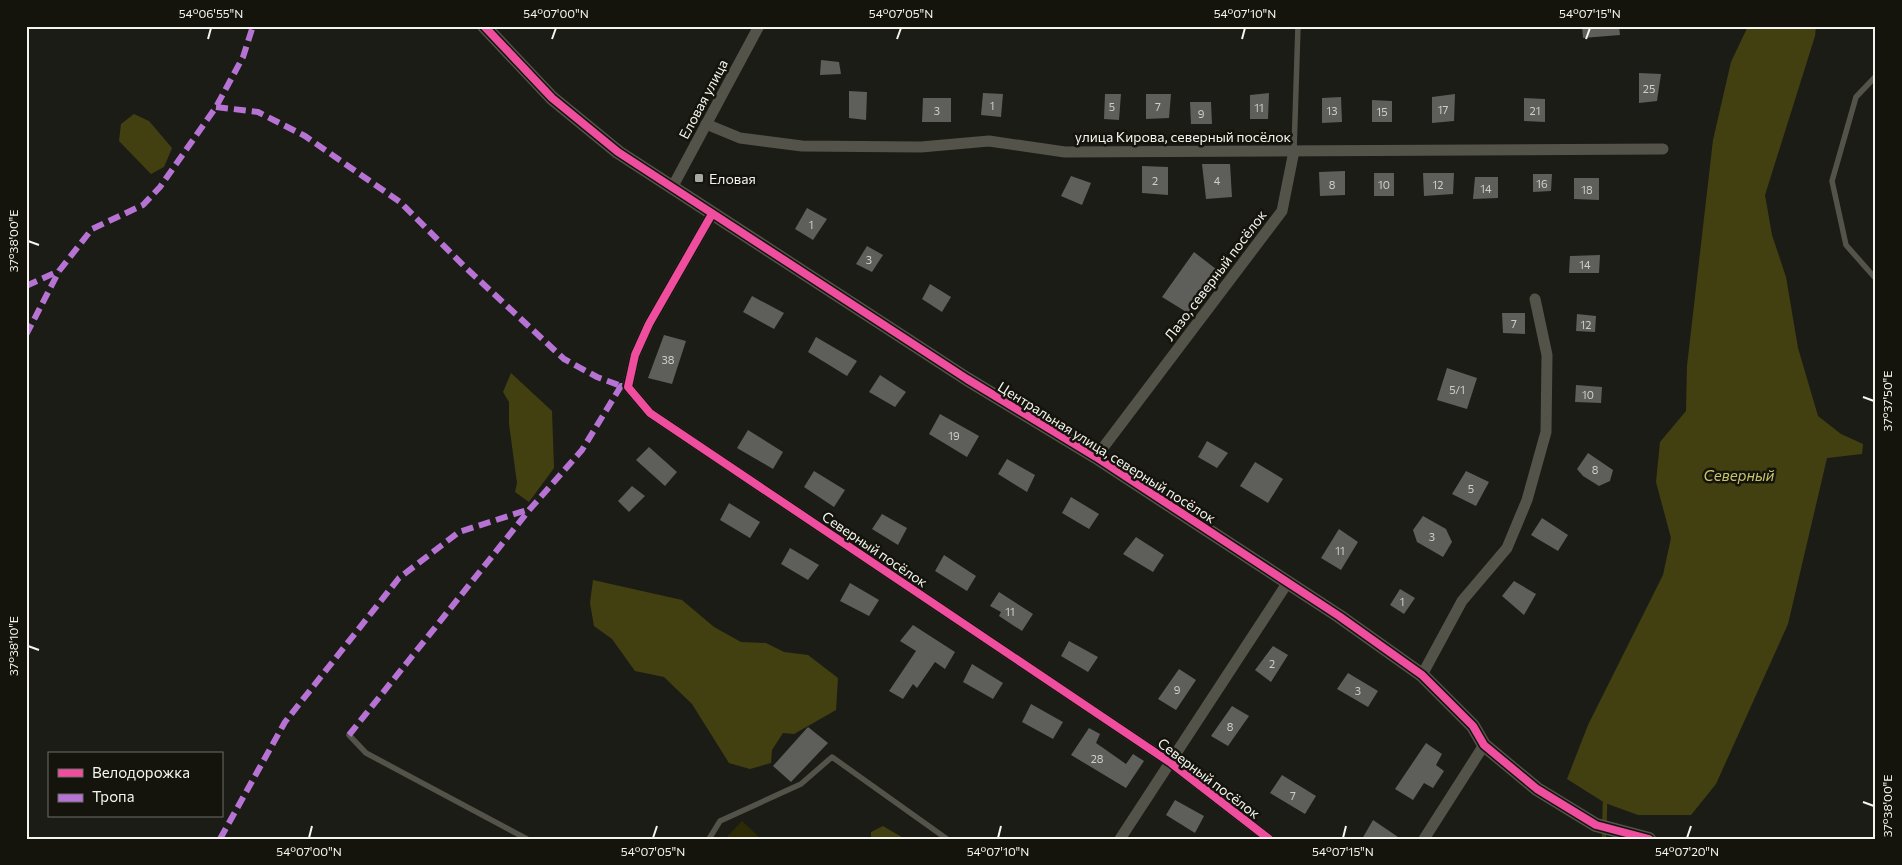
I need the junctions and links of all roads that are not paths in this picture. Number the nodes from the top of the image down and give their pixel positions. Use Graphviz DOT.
graph roads {
  1 [pos="484,26"];
  2 [pos="759,26"];
  3 [pos="1298,26"];
  4 [pos="1876,76"];
  5 [pos="706,124"];
  6 [pos="1663,149"];
  7 [pos="1294,151"];
  8 [pos="673,186"];
  9 [pos="712,214"];
  10 [pos="1876,279"];
  11 [pos="1536,299"];
  12 [pos="1096,457"];
  13 [pos="1288,582"];
  14 [pos="1422,675"];
  15 [pos="349,735"];
  16 [pos="1484,745"];
  17 [pos="1171,763"];
  18 [pos="527,839"];
  19 [pos="709,839"];
  20 [pos="947,839"];
  21 [pos="1120,839"];
  22 [pos="1269,839"];
  23 [pos="1424,839"];
  24 [pos="1649,839"];
  1 -- 8 [label="street, Центральная улица, северный посёлок"];
  2 -- 5 [label="street, Еловая улица"];
  3 -- 7 [label="lane, Лазо, северный посёлок"];
  4 -- 10 [label="lane"];
  5 -- 7 [label="street, улица Кирова, северный посёлок"];
  5 -- 8 [label="street, Еловая улица"];
  6 -- 7 [label="street, улица Кирова, северный посёлок"];
  7 -- 12 [label="street, Лазо, северный посёлок"];
  8 -- 9 [label="street, Центральная улица, северный посёлок"];
  9 -- 12 [label="street, Центральная улица, северный посёлок"];
  9 -- 17 [label="street, Северный посёлок"];
  11 -- 14 [label="street"];
  12 -- 13 [label="street, Центральная улица, северный посёлок"];
  13 -- 14 [label="street, Центральная улица, северный посёлок"];
  13 -- 17 [label="street"];
  14 -- 16 [label="street, Центральная улица, северный посёлок"];
  15 -- 18 [label="lane"];
  16 -- 23 [label="street"];
  16 -- 24 [label="street, Центральная улица, северный посёлок"];
  17 -- 21 [label="street"];
  17 -- 22 [label="street, Северный посёлок"];
  19 -- 20 [label="lane"];
}
